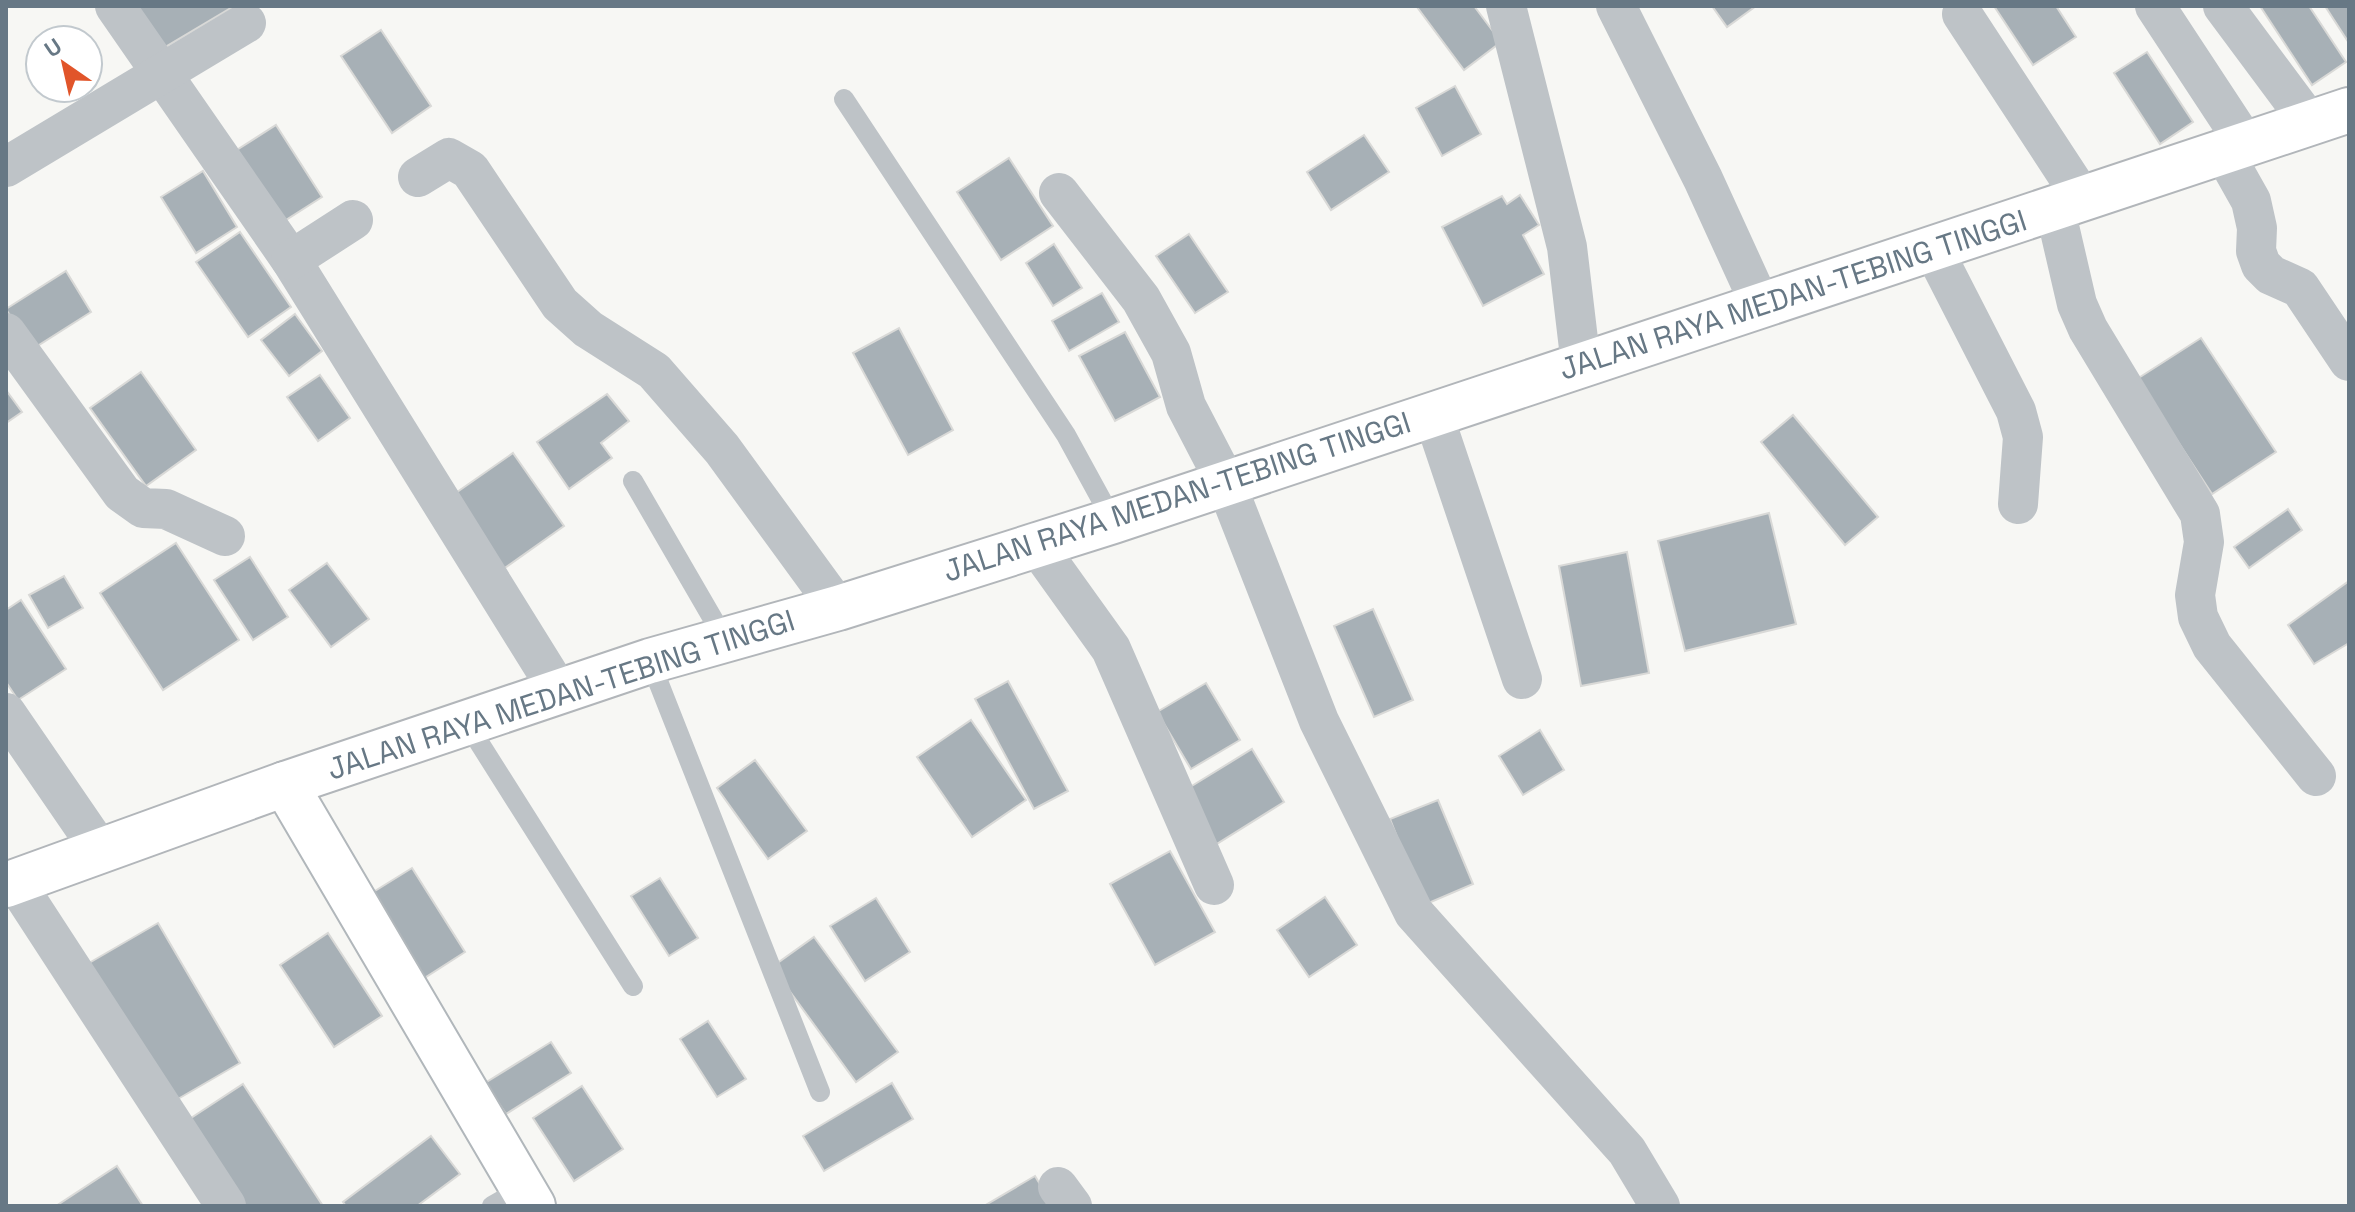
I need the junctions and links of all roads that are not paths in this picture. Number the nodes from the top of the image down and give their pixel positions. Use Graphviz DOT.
graph roads {
  1 [pos="115,6"];
  2 [pos="1506,6"];
  3 [pos="1616,6"];
  4 [pos="2155,6"];
  5 [pos="2223,6"];
  6 [pos="1962,14"];
  7 [pos="246,23"];
  8 [pos="164,74"];
  9 [pos="844,99"];
  10 [pos="2330,116"];
  11 [pos="2236,149"];
  12 [pos="6,167"];
  13 [pos="418,177"];
  14 [pos="1059,193"];
  15 [pos="2069,204"];
  16 [pos="353,220"];
  17 [pos="1933,249"];
  18 [pos="291,260"];
  19 [pos="1761,306"];
  20 [pos="6,333"];
  21 [pos="2349,361"];
  22 [pos="1581,365"];
  23 [pos="1433,414"];
  24 [pos="633,481"];
  25 [pos="1225,481"];
  26 [pos="2018,504"];
  27 [pos="1113,521"];
  28 [pos="225,536"];
  29 [pos="1035,543"];
  30 [pos="838,608"];
  31 [pos="724,638"];
  32 [pos="650,661"];
  33 [pos="1522,679"];
  34 [pos="560,693"];
  35 [pos="6,713"];
  36 [pos="468,725"];
  37 [pos="2316,776"];
  38 [pos="285,784"];
  39 [pos="100,850"];
  40 [pos="10,883"];
  41 [pos="1214,885"];
  42 [pos="633,986"];
  43 [pos="820,1092"];
  44 [pos="515,1200"];
  45 [pos="226,1206"];
  46 [pos="1660,1206"];
  1 -- 8 [label="street"];
  2 -- 22 [label="street"];
  3 -- 19 [label="street"];
  4 -- 11 [label="street"];
  5 -- 10 [label="street"];
  6 -- 15 [label="street"];
  7 -- 8 [label="street"];
  8 -- 12 [label="street"];
  8 -- 18 [label="street"];
  9 -- 27 [label="lane"];
  10 -- 11 [label="main road, JALAN RAYA MEDAN-TEBING TINGGI"];
  11 -- 15 [label="main road, JALAN RAYA MEDAN-TEBING TINGGI"];
  11 -- 21 [label="street"];
  13 -- 30 [label="street"];
  14 -- 25 [label="street"];
  15 -- 17 [label="main road, JALAN RAYA MEDAN-TEBING TINGGI"];
  15 -- 37 [label="street"];
  16 -- 18 [label="street"];
  17 -- 19 [label="main road, JALAN RAYA MEDAN-TEBING TINGGI"];
  17 -- 26 [label="street"];
  18 -- 34 [label="street"];
  19 -- 22 [label="main road, JALAN RAYA MEDAN-TEBING TINGGI"];
  20 -- 28 [label="street"];
  22 -- 23 [label="main road, JALAN RAYA MEDAN-TEBING TINGGI"];
  23 -- 25 [label="main road, JALAN RAYA MEDAN-TEBING TINGGI"];
  23 -- 33 [label="street"];
  24 -- 31 [label="lane"];
  25 -- 27 [label="main road, JALAN RAYA MEDAN-TEBING TINGGI"];
  25 -- 46 [label="street"];
  27 -- 29 [label="main road, JALAN RAYA MEDAN-TEBING TINGGI"];
  29 -- 30 [label="main road, JALAN RAYA MEDAN-TEBING TINGGI"];
  29 -- 41 [label="street"];
  30 -- 31 [label="main road, JALAN RAYA MEDAN-TEBING TINGGI"];
  31 -- 32 [label="main road, JALAN RAYA MEDAN-TEBING TINGGI"];
  32 -- 34 [label="main road, JALAN RAYA MEDAN-TEBING TINGGI"];
  32 -- 43 [label="lane"];
  34 -- 36 [label="main road, JALAN RAYA MEDAN-TEBING TINGGI"];
  35 -- 39 [label="street"];
  36 -- 38 [label="main road, JALAN RAYA MEDAN-TEBING TINGGI"];
  36 -- 42 [label="lane"];
  38 -- 39 [label="main road, JALAN RAYA MEDAN-TEBING TINGGI"];
  38 -- 44 [label="main road"];
  39 -- 40 [label="main road, JALAN RAYA MEDAN-TEBING TINGGI"];
  40 -- 45 [label="street"];
}
